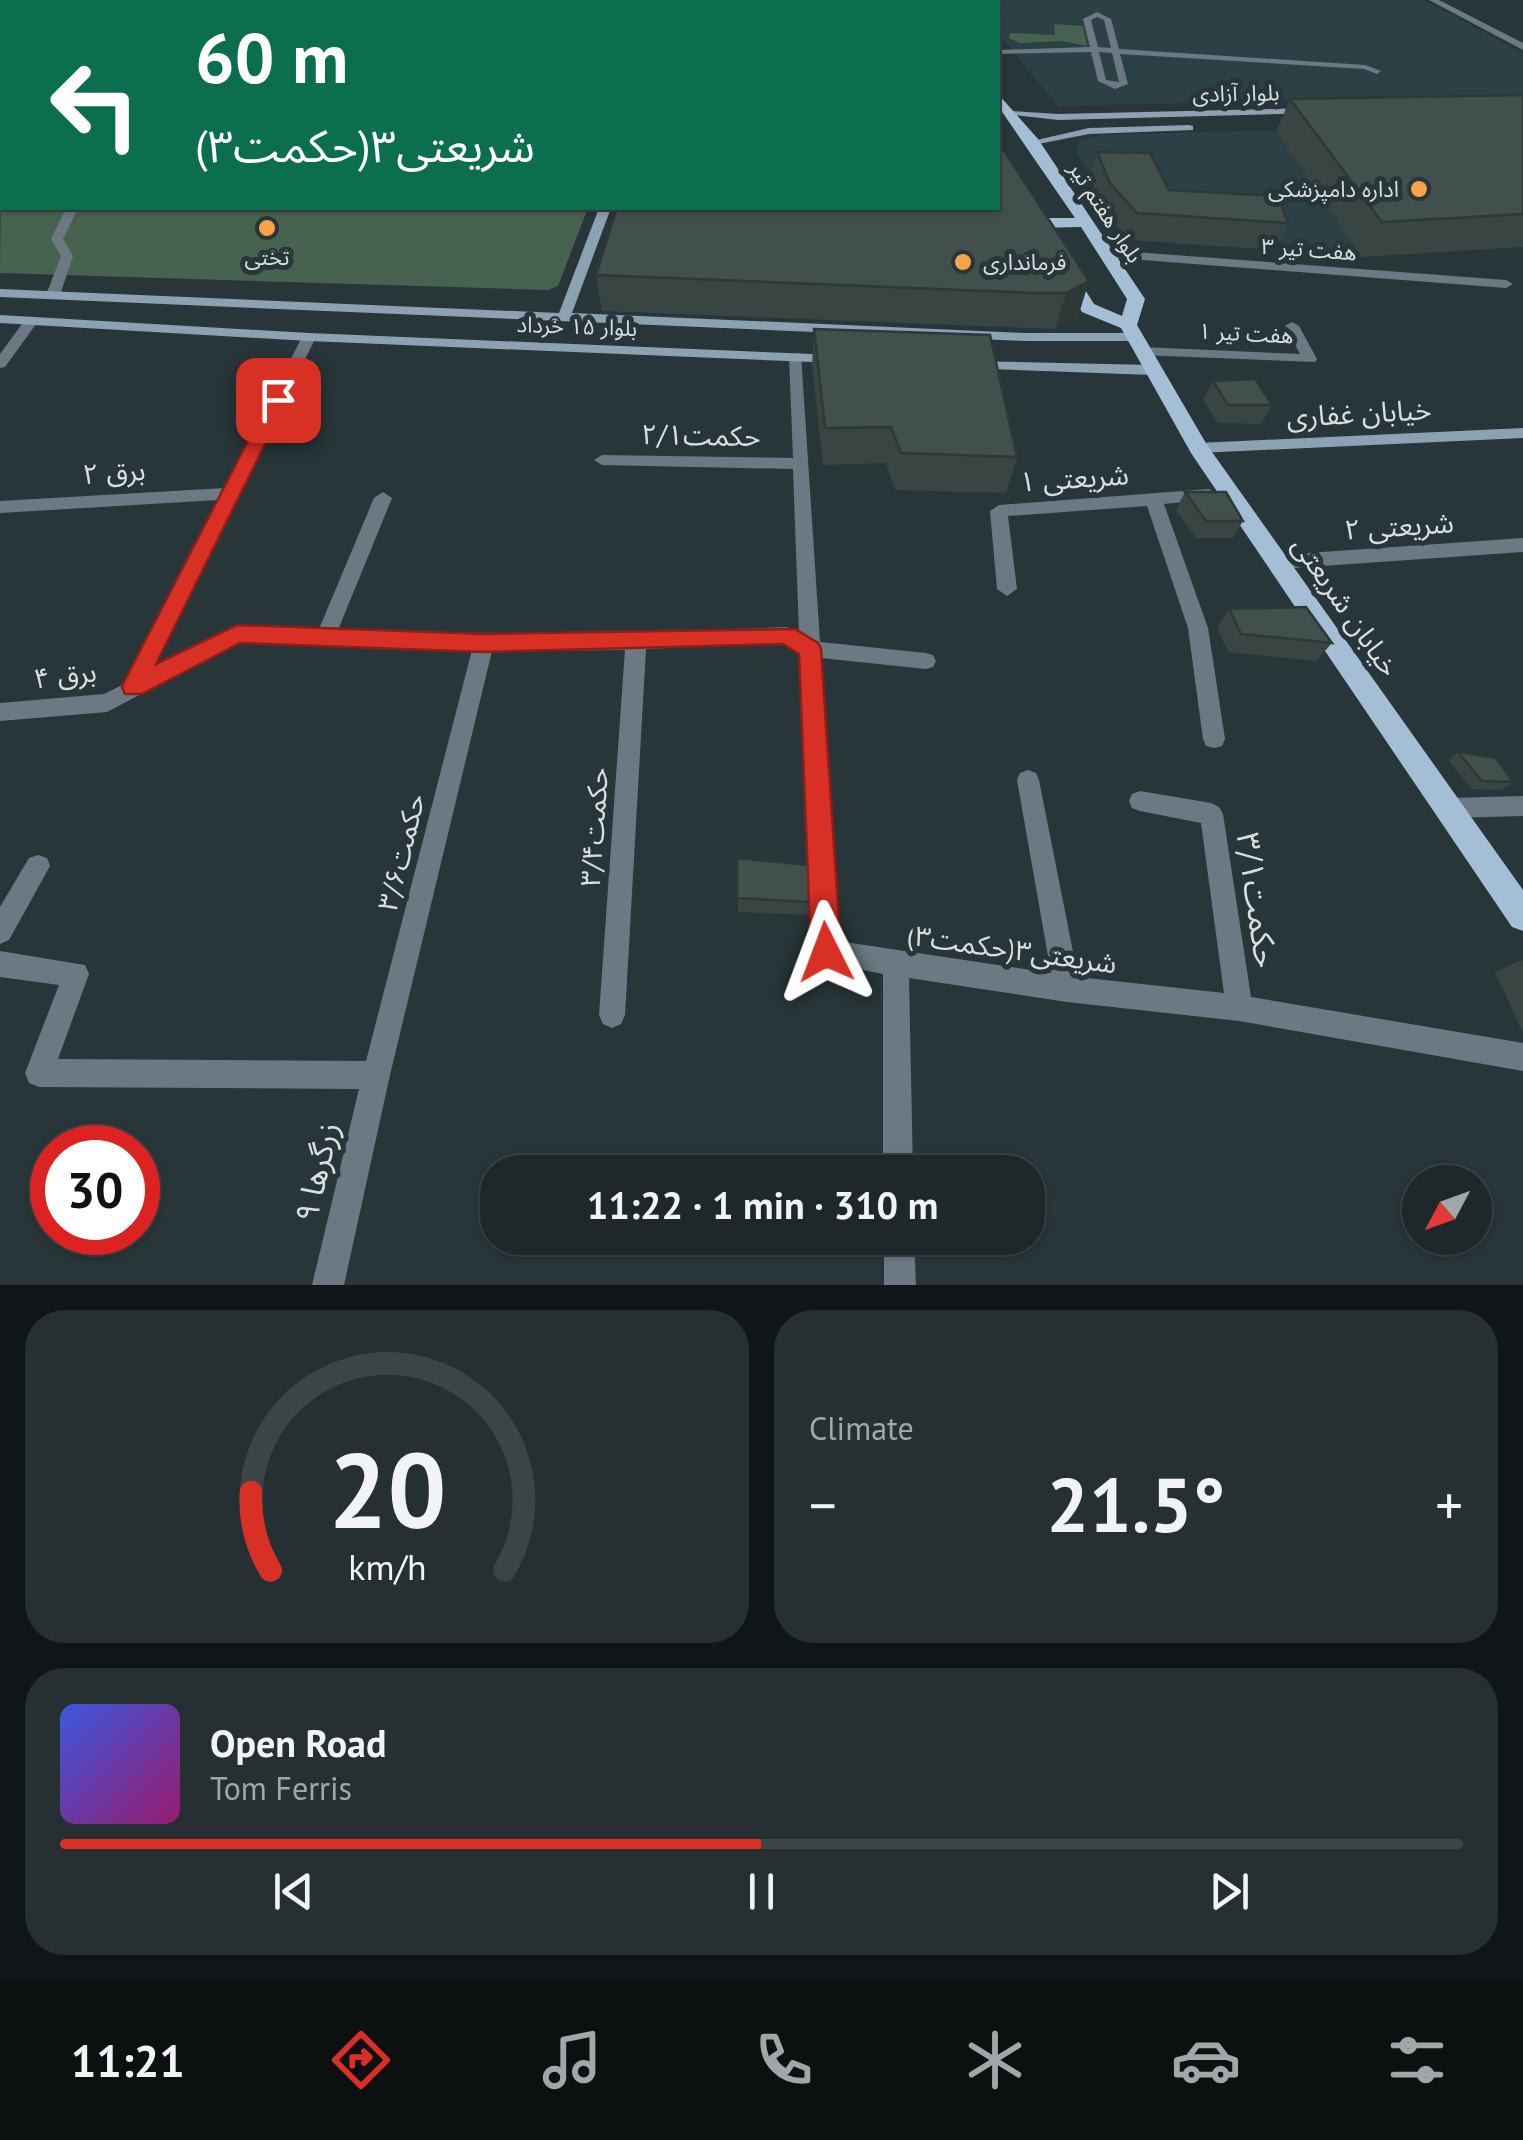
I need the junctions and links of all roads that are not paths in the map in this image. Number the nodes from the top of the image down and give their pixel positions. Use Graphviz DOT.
graph roads {
  1 [pos="1433,0"];
  2 [pos="1523,47"];
  3 [pos="1000,52"];
  4 [pos="1095,53"];
  5 [pos="1114,54"];
  6 [pos="1000,100"];
  7 [pos="1330,111"];
  8 [pos="1011,114"];
  9 [pos="1318,124"];
  10 [pos="1033,142"];
  11 [pos="1026,206"];
  12 [pos="71,210"];
  13 [pos="604,210"];
  14 [pos="1088,222"];
  15 [pos="1044,237"];
  16 [pos="1108,254"];
  17 [pos="1506,284"];
  18 [pos="0,293"];
  19 [pos="53,295"];
  20 [pos="564,317"];
  21 [pos="0,320"];
  22 [pos="32,320"];
  23 [pos="1292,326"];
  24 [pos="1026,337"];
  25 [pos="309,338"];
  26 [pos="1139,346"];
  27 [pos="796,357"];
  28 [pos="856,360"];
  29 [pos="0,364"];
  30 [pos="954,364"];
  31 [pos="1032,368"];
  32 [pos="1523,433"];
  33 [pos="1198,448"];
  34 [pos="602,460"];
  35 [pos="799,464"];
  36 [pos="232,492"];
  37 [pos="1231,493"];
  38 [pos="383,498"];
  39 [pos="1152,499"];
  40 [pos="0,507"];
  41 [pos="1523,545"];
  42 [pos="1279,562"];
  43 [pos="1007,589"];
  44 [pos="326,635"];
  45 [pos="636,642"];
  46 [pos="484,643"];
  47 [pos="810,649"];
  48 [pos="926,660"];
  49 [pos="134,687"];
  50 [pos="0,712"];
  51 [pos="1214,739"];
  52 [pos="1028,780"];
  53 [pos="1140,801"];
  54 [pos="1523,806"];
  55 [pos="1450,808"];
  56 [pos="38,866"];
  57 [pos="1523,916"];
  58 [pos="0,931"];
  59 [pos="896,963"];
  60 [pos="0,964"];
  61 [pos="1067,989"];
  62 [pos="1239,1008"];
  63 [pos="612,1015"];
  64 [pos="1523,1057"];
  65 [pos="376,1075"];
  66 [pos="898,1155"];
  67 [pos="899,1255"];
  68 [pos="328,1285"];
  69 [pos="900,1285"];
  1 -- 2 [label="street"];
  3 -- 4 [label="lane"];
  4 -- 5 [label="lane"];
  4 -- 5 [label="lane"];
  4 -- 5 [label="lane"];
  5 -- 5 [label="lane"];
  6 -- 8 [label="main road, بلوار هفتم تیر"];
  7 -- 8 [label="main road, بلوار آزادی"];
  8 -- 10 [label="main road, بلوار هفتم تیر"];
  9 -- 10 [label="main road, بلوار آزادی"];
  10 -- 14 [label="main road, بلوار هفتم تیر"];
  11 -- 15 [label="main road"];
  12 -- 19 [label="street"];
  13 -- 20 [label="main road"];
  14 -- 15 [label="main road"];
  14 -- 16 [label="main road, بلوار هفتم تیر"];
  15 -- 26 [label="main road"];
  16 -- 17 [label="street, هفت تیر ۳"];
  16 -- 26 [label="main road, بلوار هفتم تیر"];
  18 -- 19 [label="main road, بلوار ۱۵ خرداد"];
  19 -- 20 [label="main road, بلوار ۱۵ خرداد"];
  19 -- 22 [label="main road"];
  20 -- 24 [label="main road, بلوار ۱۵ خرداد"];
  21 -- 22 [label="main road, بلوار ۱۵ خرداد"];
  22 -- 25 [label="main road, بلوار ۱۵ خرداد"];
  22 -- 29 [label="street"];
  23 -- 26 [label="street, هفت تیر ۱"];
  24 -- 26 [label="main road, بلوار ۱۵ خرداد"];
  24 -- 31 [label="main road"];
  25 -- 27 [label="main road, بلوار ۱۵ خرداد"];
  25 -- 36 [label="street"];
  26 -- 31 [label="main road"];
  26 -- 33 [label="main road, خیابان شریعتی"];
  27 -- 28 [label="main road, بلوار ۱۵ خرداد"];
  27 -- 35 [label="street"];
  30 -- 31 [label="main road"];
  32 -- 33 [label="main road, خیابان غفاری"];
  33 -- 37 [label="main road, خیابان شریعتی"];
  34 -- 35 [label="street, حکمت۲/۱"];
  35 -- 47 [label="street"];
  36 -- 40 [label="street, برق ۲"];
  36 -- 49 [label="street"];
  37 -- 39 [label="street, شریعتی ۱"];
  37 -- 42 [label="main road, خیابان شریعتی"];
  38 -- 44 [label="street"];
  39 -- 43 [label="street, شریعتی ۱"];
  39 -- 51 [label="street"];
  41 -- 42 [label="street, شریعتی ۲"];
  42 -- 55 [label="main road, خیابان شریعتی"];
  44 -- 46 [label="street"];
  44 -- 49 [label="street"];
  45 -- 46 [label="street"];
  45 -- 47 [label="street"];
  45 -- 63 [label="street, حکمت۳/۴"];
  46 -- 65 [label="street, حکمت۳/۶"];
  47 -- 48 [label="street"];
  47 -- 59 [label="street, شریعتی۳(حکمت۳)"];
  49 -- 50 [label="street, برق ۴"];
  52 -- 61 [label="street"];
  53 -- 62 [label="street, حکمت۳/۱"];
  54 -- 55 [label="street"];
  55 -- 57 [label="main road, خیابان شریعتی"];
  56 -- 58 [label="street"];
  59 -- 61 [label="street, شریعتی۳(حکمت۳)"];
  59 -- 66 [label="street"];
  60 -- 65 [label="street"];
  61 -- 62 [label="street, شریعتی۳(حکمت۳)"];
  62 -- 64 [label="street, شریعتی۳(حکمت۳)"];
  65 -- 68 [label="street, زرگرها ۹"];
  67 -- 69 [label="street"];
}
